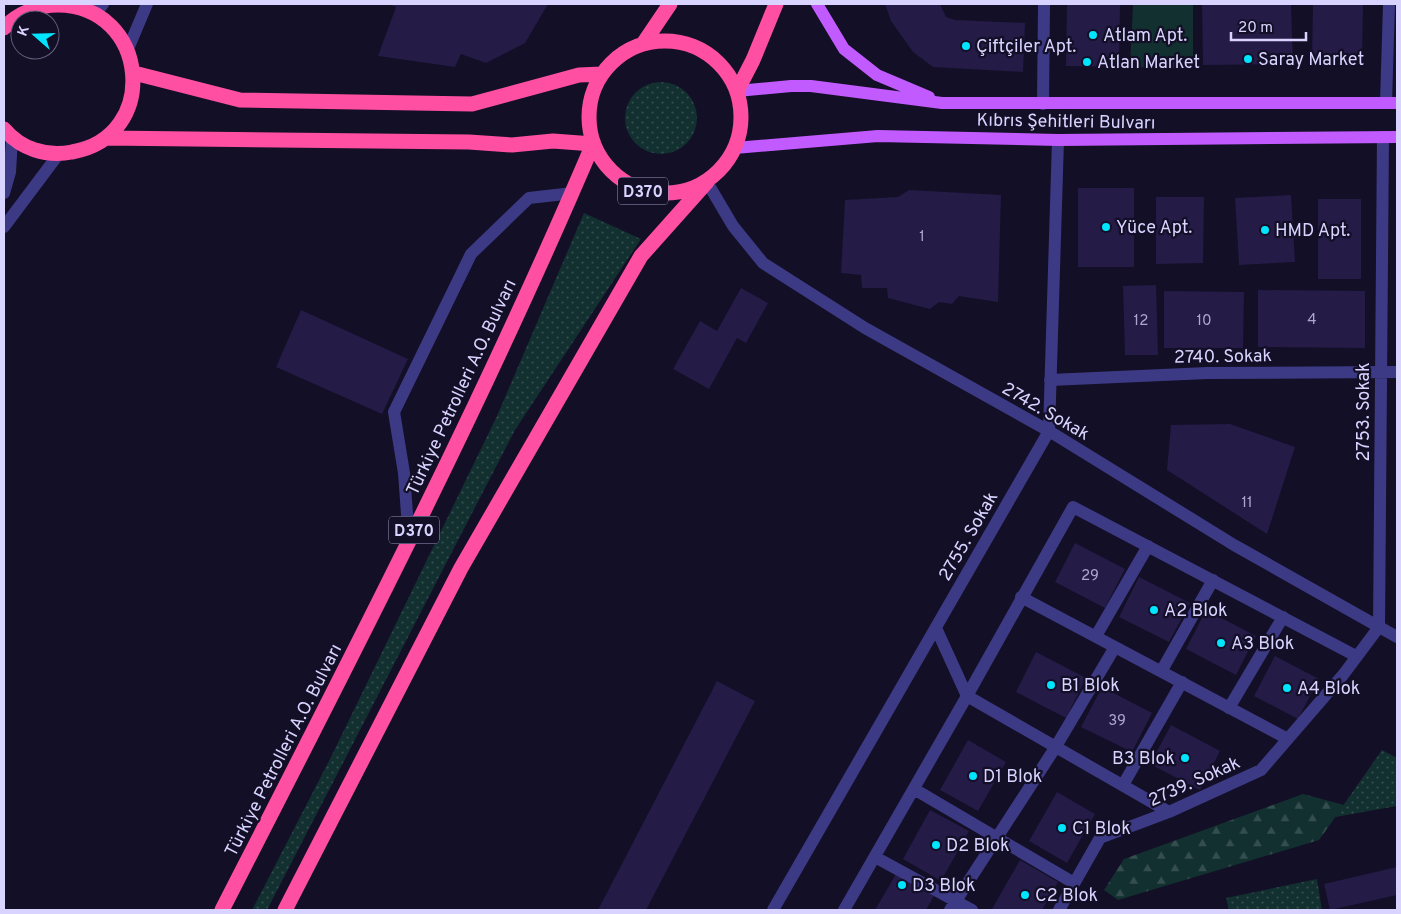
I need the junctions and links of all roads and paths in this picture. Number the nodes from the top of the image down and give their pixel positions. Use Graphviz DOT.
graph roads {
  1 [pos="72,4"];
  2 [pos="147,4"];
  3 [pos="670,4"];
  4 [pos="776,4"];
  5 [pos="818,4"];
  6 [pos="1044,4"];
  7 [pos="1389,4"];
  8 [pos="100,8"];
  9 [pos="4,28"];
  10 [pos="643,44"];
  11 [pos="128,49"];
  12 [pos="134,73"];
  13 [pos="602,74"];
  14 [pos="737,91"];
  15 [pos="942,103"];
  16 [pos="1392,103"];
  17 [pos="1043,104"];
  18 [pos="6,136"];
  19 [pos="1383,137"];
  20 [pos="1397,137"];
  21 [pos="106,138"];
  22 [pos="1058,140"];
  23 [pos="593,144"];
  24 [pos="735,148"];
  25 [pos="58,155"];
  26 [pos="707,182"];
  27 [pos="4,193"];
  28 [pos="573,193"];
  29 [pos="4,227"];
  30 [pos="1381,371"];
  31 [pos="1397,372"];
  32 [pos="1050,380"];
  33 [pos="1049,431"];
  34 [pos="409,541"];
  35 [pos="1148,546"];
  36 [pos="1213,580"];
  37 [pos="1021,597"];
  38 [pos="1283,617"];
  39 [pos="1379,627"];
  40 [pos="936,628"];
  41 [pos="1096,636"];
  42 [pos="1397,637"];
  43 [pos="1115,647"];
  44 [pos="1356,656"];
  45 [pos="1162,670"];
  46 [pos="1182,682"];
  47 [pos="967,696"];
  48 [pos="1230,708"];
  49 [pos="1288,739"];
  50 [pos="1056,748"];
  51 [pos="1124,786"];
  52 [pos="914,789"];
  53 [pos="1169,812"];
  54 [pos="997,836"];
  55 [pos="875,857"];
  56 [pos="1074,883"];
  57 [pos="953,906"];
  58 [pos="222,910"];
  59 [pos="285,910"];
  60 [pos="773,910"];
  61 [pos="844,910"];
  62 [pos="972,910"];
  63 [pos="1059,910"];
  1 -- 8 [label="highway"];
  1 -- 9 [label="highway"];
  2 -- 11 [label="street"];
  3 -- 10 [label="highway"];
  4 -- 14 [label="highway"];
  5 -- 15 [label="main road"];
  6 -- 17 [label="street"];
  7 -- 16 [label="street"];
  8 -- 11 [label="highway"];
  10 -- 13 [label="highway, D370"];
  10 -- 14 [label="highway, D370"];
  11 -- 12 [label="highway"];
  12 -- 13 [label="highway"];
  12 -- 21 [label="highway"];
  13 -- 23 [label="highway, D370"];
  14 -- 15 [label="main road, Kıbrıs Şehitleri Bulvarı"];
  14 -- 24 [label="highway, D370"];
  15 -- 17 [label="main road, Kıbrıs Şehitleri Bulvarı"];
  16 -- 17 [label="main road, Kıbrıs Şehitleri Bulvarı"];
  18 -- 25 [label="highway"];
  18 -- 27 [label="street"];
  19 -- 20 [label="main road, Kıbrıs Şehitleri Bulvarı"];
  19 -- 22 [label="main road, Kıbrıs Şehitleri Bulvarı"];
  19 -- 30 [label="street, 2753. Sokak"];
  21 -- 23 [label="highway"];
  21 -- 25 [label="highway"];
  22 -- 24 [label="main road, Kıbrıs Şehitleri Bulvarı"];
  22 -- 32 [label="street, 2755. Sokak"];
  23 -- 26 [label="highway, D370"];
  23 -- 28 [label="highway, Türkiye Petrolleri A.O. Bulvarı / D370"];
  24 -- 26 [label="highway, D370"];
  25 -- 29 [label="street"];
  26 -- 33 [label="street, 2742. Sokak"];
  26 -- 59 [label="highway, D370"];
  28 -- 34 [label="highway, Türkiye Petrolleri A.O. Bulvarı / D370"];
  28 -- 34 [label="street"];
  30 -- 31 [label="street, 2740. Sokak"];
  30 -- 32 [label="street, 2740. Sokak"];
  30 -- 39 [label="street, 2753. Sokak"];
  32 -- 33 [label="street, 2755. Sokak"];
  33 -- 39 [label="street, 2742. Sokak"];
  33 -- 40 [label="street, 2755. Sokak"];
  34 -- 58 [label="highway, Türkiye Petrolleri A.O. Bulvarı / D370"];
  35 -- 36 [label="street"];
  35 -- 37 [label="street"];
  35 -- 41 [label="street"];
  36 -- 38 [label="street"];
  36 -- 45 [label="street"];
  37 -- 41 [label="street"];
  37 -- 47 [label="street"];
  38 -- 44 [label="street"];
  38 -- 48 [label="street"];
  39 -- 42 [label="street, 2742. Sokak"];
  39 -- 44 [label="street"];
  40 -- 47 [label="street"];
  40 -- 60 [label="street, 2755. Sokak"];
  41 -- 43 [label="street"];
  43 -- 45 [label="street"];
  43 -- 50 [label="street"];
  44 -- 49 [label="street, 2739. Sokak"];
  45 -- 46 [label="street"];
  46 -- 48 [label="street"];
  46 -- 51 [label="street"];
  47 -- 50 [label="street"];
  47 -- 52 [label="street"];
  48 -- 49 [label="street"];
  49 -- 53 [label="street, 2739. Sokak"];
  50 -- 51 [label="street"];
  50 -- 54 [label="street"];
  51 -- 53 [label="street"];
  52 -- 54 [label="street"];
  52 -- 55 [label="street"];
  53 -- 56 [label="street, 2739. Sokak"];
  54 -- 56 [label="street"];
  54 -- 57 [label="street"];
  55 -- 57 [label="street"];
  55 -- 61 [label="street"];
  56 -- 63 [label="street, 2739. Sokak"];
  57 -- 62 [label="street"];
}
